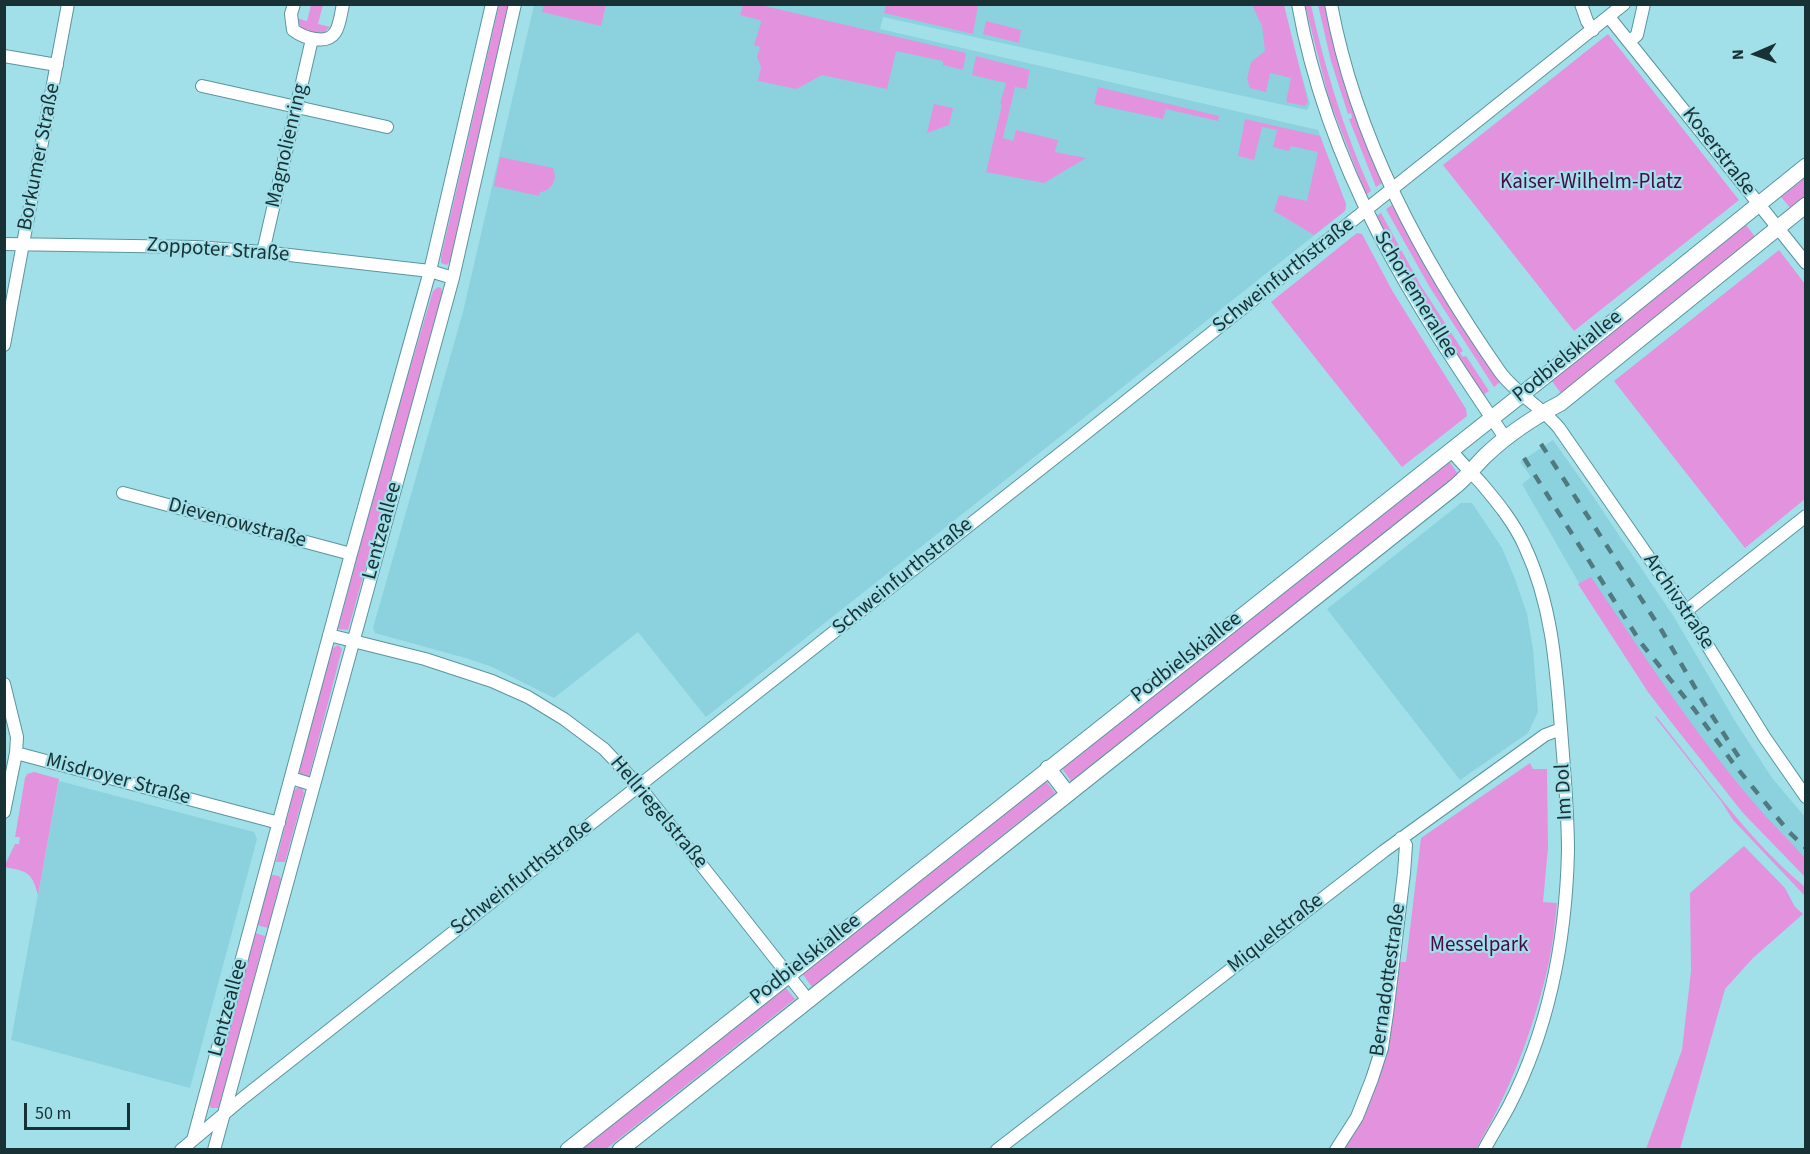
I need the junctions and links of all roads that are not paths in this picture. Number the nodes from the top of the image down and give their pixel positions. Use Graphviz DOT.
graph roads {
  1 [pos="68,4"];
  2 [pos="294,4"];
  3 [pos="343,4"];
  4 [pos="492,4"];
  5 [pos="515,4"];
  6 [pos="1298,4"];
  7 [pos="1331,4"];
  8 [pos="1581,4"];
  9 [pos="1624,4"];
  10 [pos="1644,4"];
  11 [pos="1609,17"];
  12 [pos="1593,30"];
  13 [pos="312,39"];
  14 [pos="1630,41"];
  15 [pos="4,56"];
  16 [pos="57,65"];
  17 [pos="202,86"];
  18 [pos="297,107"];
  19 [pos="387,127"];
  20 [pos="1806,166"];
  21 [pos="1392,189"];
  22 [pos="1758,203"];
  23 [pos="1806,205"];
  24 [pos="1366,211"];
  25 [pos="1777,227"];
  26 [pos="4,244"];
  27 [pos="23,244"];
  28 [pos="263,252"];
  29 [pos="1806,263"];
  30 [pos="430,272"];
  31 [pos="453,278"];
  32 [pos="4,345"];
  33 [pos="1522,394"];
  34 [pos="1544,412"];
  35 [pos="1492,418"];
  36 [pos="1506,439"];
  37 [pos="1451,450"];
  38 [pos="1470,472"];
  39 [pos="123,493"];
  40 [pos="1806,516"];
  41 [pos="351,554"];
  42 [pos="1686,611"];
  43 [pos="329,635"];
  44 [pos="352,641"];
  45 [pos="4,684"];
  46 [pos="1561,729"];
  47 [pos="16,753"];
  48 [pos="1048,768"];
  49 [pos="291,778"];
  50 [pos="314,785"];
  51 [pos="639,786"];
  52 [pos="1068,794"];
  53 [pos="1806,797"];
  54 [pos="4,812"];
  55 [pos="279,823"];
  56 [pos="1401,838"];
  57 [pos="267,866"];
  58 [pos="289,872"];
  59 [pos="788,975"];
  60 [pos="808,1000"];
  61 [pos="224,1114"];
  62 [pos="192,1145"];
  63 [pos="181,1149"];
  64 [pos="214,1149"];
  65 [pos="568,1149"];
  66 [pos="620,1149"];
  67 [pos="997,1149"];
  68 [pos="1336,1149"];
  69 [pos="1484,1149"];
  1 -- 16 [label="street, Borkumer Straße"];
  2 -- 13 [label="street"];
  3 -- 13 [label="street"];
  4 -- 30 [label="street, Lentzeallee"];
  5 -- 31 [label="street, Lentzeallee"];
  6 -- 24 [label="street, Schorlemerallee"];
  7 -- 21 [label="street, Schorlemerallee"];
  8 -- 12 [label="street"];
  9 -- 11 [label="street, Schweinfurthstraße"];
  10 -- 14 [label="street"];
  11 -- 12 [label="street, Schweinfurthstraße"];
  11 -- 14 [label="street, Koserstraße"];
  12 -- 21 [label="street, Schweinfurthstraße"];
  13 -- 18 [label="street, Magnolienring"];
  14 -- 22 [label="street, Koserstraße"];
  15 -- 16 [label="street"];
  16 -- 27 [label="street, Borkumer Straße"];
  17 -- 18 [label="street"];
  18 -- 19 [label="street"];
  18 -- 28 [label="street, Magnolienring"];
  20 -- 22 [label="street, Podbielskiallee"];
  21 -- 24 [label="street, Schweinfurthstraße"];
  21 -- 33 [label="street, Schorlemerallee"];
  22 -- 25 [label="street, Koserstraße"];
  22 -- 33 [label="street, Podbielskiallee"];
  23 -- 25 [label="street, Podbielskiallee"];
  24 -- 35 [label="street, Schorlemerallee"];
  24 -- 51 [label="street, Schweinfurthstraße"];
  25 -- 29 [label="street, Koserstraße"];
  25 -- 34 [label="street, Podbielskiallee"];
  26 -- 27 [label="street, Zoppoter Straße"];
  27 -- 28 [label="street, Zoppoter Straße"];
  27 -- 32 [label="street, Borkumer Straße"];
  28 -- 30 [label="street, Zoppoter Straße"];
  30 -- 31 [label="street"];
  30 -- 41 [label="street, Lentzeallee"];
  31 -- 44 [label="street, Lentzeallee"];
  33 -- 34 [label="street, Schorlemerallee"];
  33 -- 35 [label="street, Podbielskiallee"];
  34 -- 36 [label="street, Podbielskiallee"];
  34 -- 42 [label="street, Archivstraße"];
  35 -- 36 [label="street, Schorlemerallee"];
  35 -- 37 [label="street, Podbielskiallee"];
  36 -- 38 [label="street, Podbielskiallee"];
  37 -- 38 [label="street, Im Dol"];
  37 -- 48 [label="street, Podbielskiallee"];
  38 -- 46 [label="street, Im Dol"];
  38 -- 52 [label="street, Podbielskiallee"];
  39 -- 41 [label="street, Dievenowstraße"];
  40 -- 42 [label="street"];
  41 -- 43 [label="street, Lentzeallee"];
  42 -- 53 [label="street, Archivstraße"];
  43 -- 44 [label="street, Hellriegelstraße"];
  43 -- 49 [label="street, Lentzeallee"];
  44 -- 50 [label="street, Lentzeallee"];
  44 -- 51 [label="street, Hellriegelstraße"];
  45 -- 47 [label="street"];
  46 -- 56 [label="street, Miquelstraße"];
  46 -- 69 [label="street, Im Dol"];
  47 -- 54 [label="street, Misdroyer Straße"];
  47 -- 55 [label="street, Misdroyer Straße"];
  48 -- 52 [label="street"];
  48 -- 59 [label="street, Podbielskiallee"];
  49 -- 50 [label="street"];
  49 -- 55 [label="street, Lentzeallee"];
  50 -- 58 [label="street, Lentzeallee"];
  51 -- 59 [label="street, Hellriegelstraße"];
  51 -- 61 [label="street, Schweinfurthstraße"];
  52 -- 60 [label="street, Podbielskiallee"];
  55 -- 57 [label="street, Lentzeallee"];
  56 -- 67 [label="street, Miquelstraße"];
  56 -- 68 [label="street, Bernadottestraße"];
  57 -- 58 [label="street"];
  57 -- 62 [label="street, Lentzeallee"];
  58 -- 61 [label="street, Lentzeallee"];
  59 -- 60 [label="street, Hellriegelstraße"];
  59 -- 65 [label="street, Podbielskiallee"];
  60 -- 66 [label="street, Podbielskiallee"];
  61 -- 62 [label="street, Schweinfurthstraße"];
  61 -- 64 [label="street, Lentzeallee"];
  62 -- 63 [label="street, Schweinfurthstraße"];
}
